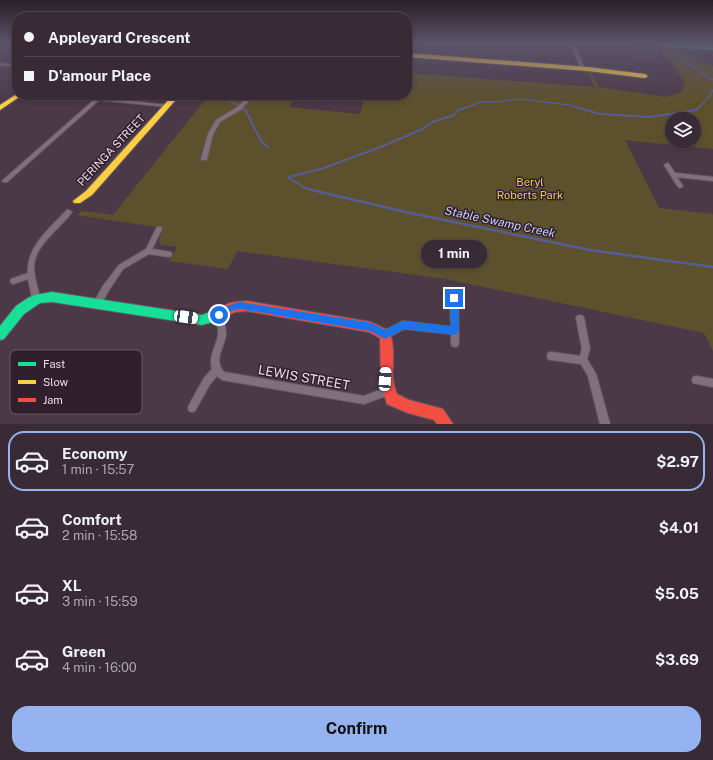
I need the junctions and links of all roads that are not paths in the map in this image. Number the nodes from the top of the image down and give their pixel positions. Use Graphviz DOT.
graph roads {
  1 [pos="505,63"];
  2 [pos="580,63"];
  3 [pos="0,64"];
  4 [pos="12,65"];
  5 [pos="583,69"];
  6 [pos="645,76"];
  7 [pos="12,99"];
  8 [pos="96,100"];
  9 [pos="116,100"];
  10 [pos="173,100"];
  11 [pos="249,100"];
  12 [pos="168,106"];
  13 [pos="0,108"];
  14 [pos="204,159"];
  15 [pos="667,165"];
  16 [pos="673,175"];
  17 [pos="713,179"];
  18 [pos="5,180"];
  19 [pos="680,186"];
  20 [pos="77,201"];
  21 [pos="69,212"];
  22 [pos="159,229"];
  23 [pos="148,251"];
  24 [pos="169,254"];
  25 [pos="31,275"];
  26 [pos="12,281"];
  27 [pos="36,298"];
  28 [pos="454,298"];
  29 [pos="98,304"];
  30 [pos="219,315"];
  31 [pos="580,318"];
  32 [pos="455,331"];
  33 [pos="0,335"];
  34 [pos="385,335"];
  35 [pos="455,343"];
  36 [pos="551,356"];
  37 [pos="583,360"];
  38 [pos="216,371"];
  39 [pos="696,380"];
  40 [pos="713,383"];
  41 [pos="388,391"];
  42 [pos="192,408"];
  43 [pos="446,424"];
  44 [pos="605,424"];
  1 -- 5 [label="street"];
  2 -- 5 [label="street"];
  3 -- 4 [label="street"];
  5 -- 6 [label="street"];
  7 -- 13 [label="street"];
  8 -- 18 [label="street"];
  9 -- 12 [label="street"];
  10 -- 12 [label="street, PERINGA STREET"];
  11 -- 14 [label="street"];
  12 -- 20 [label="street, PERINGA STREET"];
  15 -- 16 [label="street"];
  16 -- 17 [label="street"];
  16 -- 19 [label="street"];
  21 -- 25 [label="street"];
  22 -- 23 [label="street"];
  23 -- 24 [label="street"];
  23 -- 29 [label="street"];
  25 -- 26 [label="street"];
  25 -- 27 [label="street"];
  27 -- 29 [label="street"];
  27 -- 33 [label="street"];
  28 -- 32 [label="street"];
  29 -- 30 [label="street"];
  30 -- 34 [label="street"];
  30 -- 38 [label="street"];
  31 -- 37 [label="street"];
  32 -- 34 [label="street"];
  32 -- 35 [label="street"];
  34 -- 41 [label="street"];
  36 -- 37 [label="street"];
  37 -- 44 [label="street"];
  38 -- 41 [label="street, LEWIS STREET"];
  38 -- 42 [label="street"];
  39 -- 40 [label="street"];
  41 -- 43 [label="street"];
}
